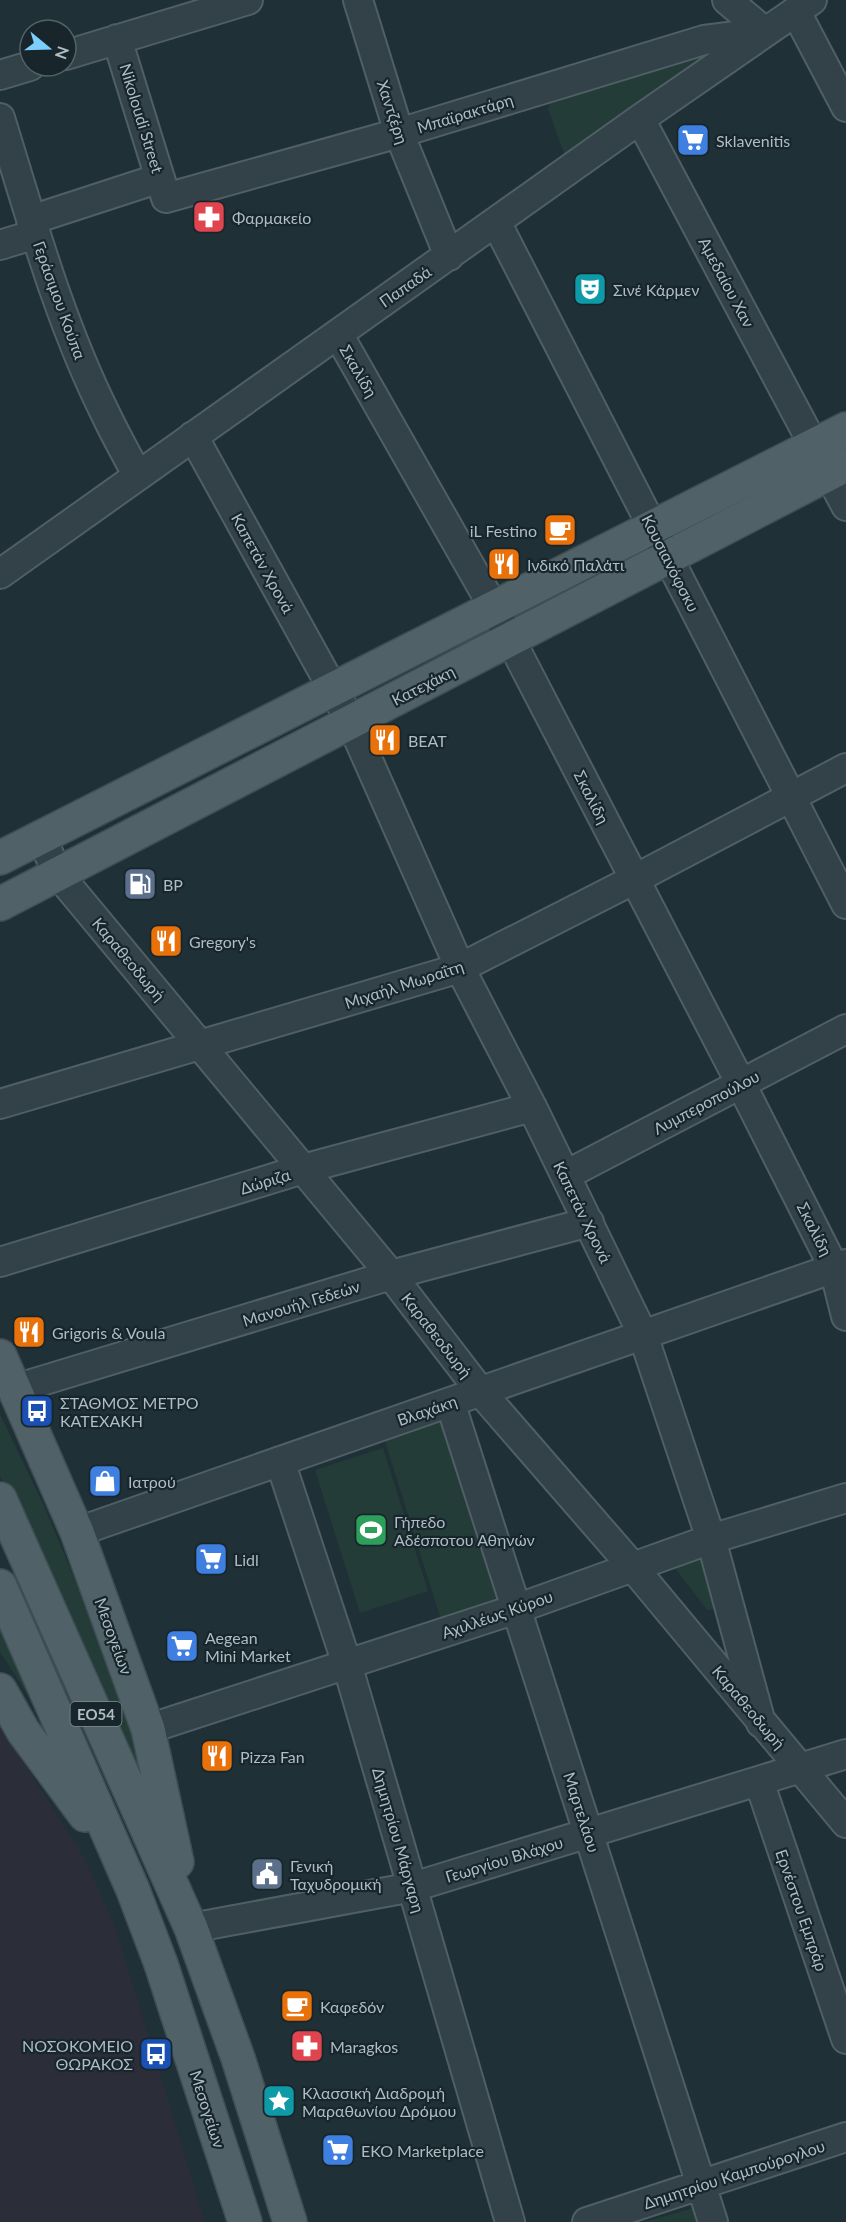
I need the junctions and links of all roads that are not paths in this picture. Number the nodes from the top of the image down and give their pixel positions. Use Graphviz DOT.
graph roads {
  1 [pos="248,0"];
  2 [pos="358,0"];
  3 [pos="727,0"];
  4 [pos="804,6"];
  5 [pos="765,32"];
  6 [pos="117,39"];
  7 [pos="78,51"];
  8 [pos="18,70"];
  9 [pos="0,75"];
  10 [pos="846,107"];
  11 [pos="0,118"];
  12 [pos="640,119"];
  13 [pos="399,133"];
  14 [pos="163,188"];
  15 [pos="496,222"];
  16 [pos="34,227"];
  17 [pos="0,245"];
  18 [pos="449,256"];
  19 [pos="338,334"];
  20 [pos="846,429"];
  21 [pos="193,436"];
  22 [pos="814,445"];
  23 [pos="838,469"];
  24 [pos="138,476"];
  25 [pos="846,506"];
  26 [pos="653,527"];
  27 [pos="667,558"];
  28 [pos="4,562"];
  29 [pos="494,608"];
  30 [pos="511,639"];
  31 [pos="334,689"];
  32 [pos="351,722"];
  33 [pos="846,768"];
  34 [pos="791,797"];
  35 [pos="41,837"];
  36 [pos="0,858"];
  37 [pos="58,874"];
  38 [pos="635,879"];
  39 [pos="0,904"];
  40 [pos="846,904"];
  41 [pos="460,968"];
  42 [pos="846,1029"];
  43 [pos="201,1046"];
  44 [pos="741,1084"];
  45 [pos="0,1104"];
  46 [pos="532,1107"];
  47 [pos="303,1169"];
  48 [pos="566,1175"];
  49 [pos="589,1222"];
  50 [pos="0,1262"];
  51 [pos="840,1266"];
  52 [pos="391,1275"];
  53 [pos="846,1316"];
  54 [pos="643,1335"];
  55 [pos="0,1356"];
  56 [pos="15,1389"];
  57 [pos="480,1391"];
  58 [pos="450,1402"];
  59 [pos="280,1461"];
  60 [pos="846,1498"];
  61 [pos="0,1499"];
  62 [pos="77,1532"];
  63 [pos="711,1539"];
  64 [pos="632,1566"];
  65 [pos="0,1586"];
  66 [pos="516,1609"];
  67 [pos="347,1664"];
  68 [pos="0,1690"];
  69 [pos="761,1723"];
  70 [pos="148,1729"];
  71 [pos="846,1754"];
  72 [pos="799,1768"];
  73 [pos="759,1781"];
  74 [pos="846,1823"];
  75 [pos="589,1833"];
  76 [pos="120,1862"];
  77 [pos="413,1887"];
  78 [pos="191,1928"];
  79 [pos="846,2039"];
  80 [pos="846,2138"];
  81 [pos="703,2185"];
  82 [pos="240,2217"];
  83 [pos="290,2222"];
  84 [pos="510,2222"];
  85 [pos="587,2222"];
  86 [pos="713,2222"];
  1 -- 6 [label="street"];
  2 -- 13 [label="street, Χαντζέρη"];
  3 -- 5 [label="street"];
  4 -- 5 [label="street, Παπαδά"];
  4 -- 10 [label="street"];
  5 -- 12 [label="street, Παπαδά"];
  5 -- 13 [label="street, Μπαϊρακτάρη"];
  6 -- 7 [label="street"];
  6 -- 14 [label="street, Nikoloudi Street"];
  8 -- 9 [label="street"];
  11 -- 16 [label="street, Γεράσιμου Κούπα"];
  12 -- 15 [label="street, Παπαδά"];
  12 -- 22 [label="street, Αμεδαίου Χαν"];
  13 -- 14 [label="street, Μπαϊρακτάρη"];
  13 -- 18 [label="street, Χαντζέρη"];
  14 -- 16 [label="street, Μπαϊρακτάρη"];
  15 -- 18 [label="street, Παπαδά"];
  15 -- 26 [label="street, Κουσιανόφσκυ"];
  16 -- 17 [label="street, Μπαϊρακτάρη"];
  16 -- 24 [label="street, Γεράσιμου Κούπα"];
  18 -- 19 [label="street, Παπαδά"];
  19 -- 21 [label="street, Παπαδά"];
  19 -- 29 [label="street, Σκαλίδη"];
  20 -- 22 [label="main road"];
  21 -- 24 [label="street, Παπαδά"];
  21 -- 31 [label="street, Καπετάν Χρονά"];
  22 -- 23 [label="street, Αμεδαίου Χαν"];
  22 -- 26 [label="main road"];
  23 -- 25 [label="street"];
  23 -- 27 [label="main road, Κατεχάκη"];
  24 -- 28 [label="street, Παπαδά"];
  26 -- 27 [label="street, Κουσιανόφσκυ"];
  26 -- 29 [label="main road"];
  27 -- 30 [label="main road, Κατεχάκη"];
  27 -- 34 [label="street, Κουσιανόφσκυ"];
  29 -- 30 [label="street, Σκαλίδη"];
  29 -- 31 [label="main road"];
  30 -- 32 [label="main road, Κατεχάκη"];
  30 -- 38 [label="street, Σκαλίδη"];
  31 -- 32 [label="street, Καπετάν Χρονά"];
  31 -- 35 [label="main road"];
  32 -- 37 [label="main road, Κατεχάκη"];
  32 -- 41 [label="street, Καπετάν Χρονά"];
  33 -- 34 [label="street, Μιχαήλ Μωραΐτη"];
  34 -- 38 [label="street, Μιχαήλ Μωραΐτη"];
  34 -- 40 [label="street, Κουσιανόφσκυ"];
  35 -- 36 [label="main road"];
  35 -- 37 [label="street, Καραθεοδωρή"];
  37 -- 39 [label="main road, Κατεχάκη"];
  37 -- 43 [label="street, Καραθεοδωρή"];
  38 -- 41 [label="street, Μιχαήλ Μωραΐτη"];
  38 -- 44 [label="street, Σκαλίδη"];
  41 -- 43 [label="street, Μιχαήλ Μωραΐτη"];
  41 -- 46 [label="street, Καπετάν Χρονά"];
  42 -- 44 [label="street, Λυμπεροπούλου"];
  43 -- 45 [label="street, Μιχαήλ Μωραΐτη"];
  43 -- 47 [label="street, Καραθεοδωρή"];
  44 -- 48 [label="street, Λυμπεροπούλου"];
  44 -- 51 [label="street, Σκαλίδη"];
  46 -- 47 [label="street, Δώριζα"];
  46 -- 48 [label="street, Καπετάν Χρονά"];
  47 -- 50 [label="street, Δώριζα"];
  47 -- 52 [label="street, Καραθεοδωρή"];
  48 -- 49 [label="street, Καπετάν Χρονά"];
  49 -- 52 [label="street, Μανουήλ Γεδεών"];
  49 -- 54 [label="street, Καπετάν Χρονά"];
  51 -- 53 [label="street, Σκαλίδη"];
  51 -- 54 [label="street, Βλαχάκη"];
  52 -- 56 [label="street, Μανουήλ Γεδεών"];
  52 -- 57 [label="street, Καραθεοδωρή"];
  54 -- 57 [label="street, Βλαχάκη"];
  54 -- 63 [label="street, Καπετάν Χρονά"];
  55 -- 56 [label="main road, Μεσογείων / ΕΟ54"];
  56 -- 62 [label="main road, Μεσογείων / ΕΟ54"];
  57 -- 58 [label="street, Βλαχάκη"];
  57 -- 64 [label="street, Καραθεοδωρή"];
  58 -- 59 [label="street, Βλαχάκη"];
  58 -- 66 [label="street, Μαρτελάου"];
  59 -- 62 [label="street, Βλαχάκη"];
  59 -- 67 [label="street, Δημητρίου Μάργαρη"];
  60 -- 63 [label="street, Αχιλλέως Κύρου"];
  61 -- 78 [label="main road, Μεσογείων / ΕΟ54"];
  62 -- 70 [label="main road, Μεσογείων / ΕΟ54"];
  63 -- 64 [label="street, Αχιλλέως Κύρου"];
  63 -- 69 [label="street, Καπετάν Χρονά"];
  64 -- 66 [label="street, Αχιλλέως Κύρου"];
  64 -- 69 [label="street, Καραθεοδωρή"];
  65 -- 76 [label="main road, Μεσογείων / ΕΟ54"];
  66 -- 67 [label="street, Αχιλλέως Κύρου"];
  66 -- 75 [label="street, Μαρτελάου"];
  67 -- 70 [label="street, Αχιλλέως Κύρου"];
  67 -- 77 [label="street, Δημητρίου Μάργαρη"];
  68 -- 76 [label="main road, Μεσογείων / ΕΟ54"];
  69 -- 72 [label="street, Καραθεοδωρή"];
  70 -- 78 [label="main road, Μεσογείων / ΕΟ54"];
  71 -- 72 [label="street, Γεωργίου Βλάχου"];
  72 -- 73 [label="street, Γεωργίου Βλάχου"];
  72 -- 74 [label="street, Καραθεοδωρή"];
  73 -- 75 [label="street, Γεωργίου Βλάχου"];
  73 -- 79 [label="street, Ερνέστου Εμπράρ"];
  75 -- 77 [label="street, Γεωργίου Βλάχου"];
  75 -- 81 [label="street, Μαρτελάου"];
  76 -- 82 [label="main road, Μεσογείων / ΕΟ54"];
  77 -- 78 [label="street, Γεωργίου Βλάχου"];
  77 -- 84 [label="street, Δημητρίου Μάργαρη"];
  78 -- 83 [label="main road, Μεσογείων / ΕΟ54"];
  80 -- 81 [label="street, Δημητρίου Καμπούρογλου"];
  81 -- 85 [label="street, Δημητρίου Καμπούρογλου"];
  81 -- 86 [label="street, Μαρτελάου"];
}
